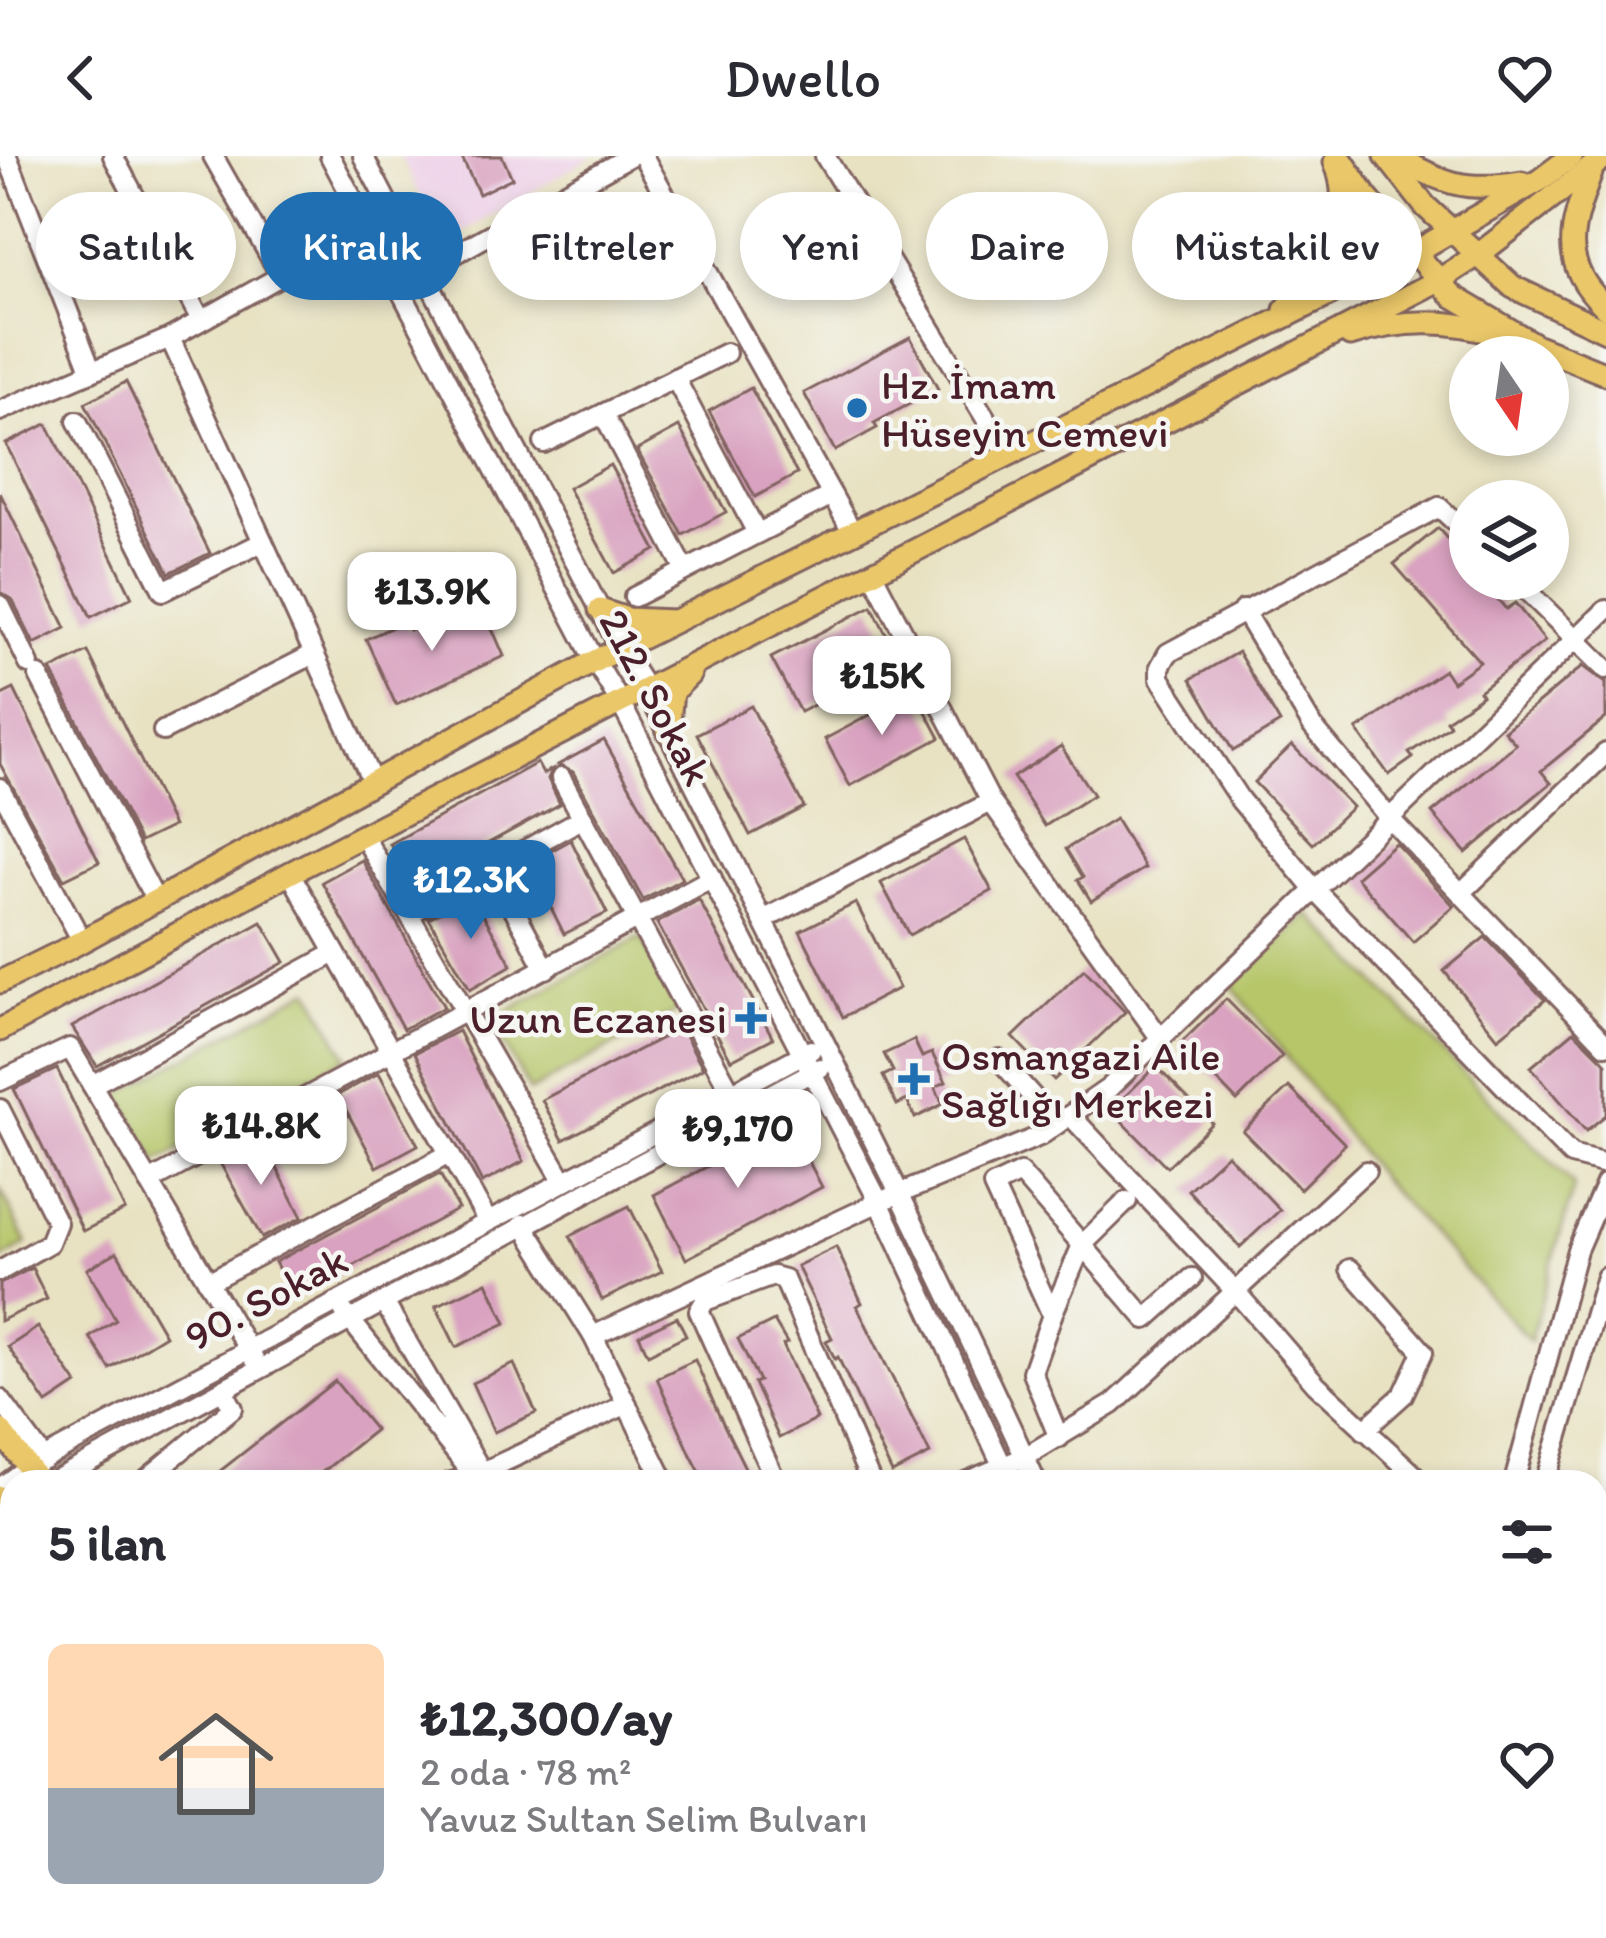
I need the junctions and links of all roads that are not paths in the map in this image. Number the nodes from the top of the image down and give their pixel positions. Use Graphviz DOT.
graph roads {
  1 [pos="7,156"];
  2 [pos="113,156"];
  3 [pos="213,156"];
  4 [pos="330,156"];
  5 [pos="363,156"];
  6 [pos="630,156"];
  7 [pos="643,156"];
  8 [pos="825,156"];
  9 [pos="1336,156"];
  10 [pos="1390,156"];
  11 [pos="1572,156"];
  12 [pos="1599,162"];
  13 [pos="1540,180"];
  14 [pos="349,192"];
  15 [pos="381,192"];
  16 [pos="1362,192"];
  17 [pos="1450,230"];
  18 [pos="260,239"];
  19 [pos="1422,248"];
  20 [pos="463,250"];
  21 [pos="1478,255"];
  22 [pos="1422,260"];
  23 [pos="1439,280"];
  24 [pos="260,288"];
  25 [pos="406,300"];
  26 [pos="438,300"];
  27 [pos="1317,300"];
  28 [pos="1606,308"];
  29 [pos="201,320"];
  30 [pos="1276,320"];
  31 [pos="1606,331"];
  32 [pos="1505,336"];
  33 [pos="1520,336"];
  34 [pos="170,338"];
  35 [pos="1298,352"];
  36 [pos="726,353"];
  37 [pos="1569,359"];
  38 [pos="92,372"];
  39 [pos="1606,374"];
  40 [pos="675,378"];
  41 [pos="0,411"];
  42 [pos="603,414"];
  43 [pos="76,421"];
  44 [pos="544,443"];
  45 [pos="1007,453"];
  46 [pos="1027,492"];
  47 [pos="832,495"];
  48 [pos="1449,516"];
  49 [pos="852,531"];
  50 [pos="757,533"];
  51 [pos="263,542"];
  52 [pos="686,570"];
  53 [pos="872,572"];
  54 [pos="634,597"];
  55 [pos="1537,600"];
  56 [pos="0,605"];
  57 [pos="600,610"];
  58 [pos="1243,610"];
  59 [pos="1606,610"];
  60 [pos="674,621"];
  61 [pos="1577,638"];
  62 [pos="620,648"];
  63 [pos="314,654"];
  64 [pos="704,658"];
  65 [pos="595,661"];
  66 [pos="1606,669"];
  67 [pos="646,689"];
  68 [pos="620,702"];
  69 [pos="163,731"];
  70 [pos="668,731"];
  71 [pos="1606,753"];
  72 [pos="561,778"];
  73 [pos="373,783"];
  74 [pos="0,788"];
  75 [pos="991,802"];
  76 [pos="583,818"];
  77 [pos="1390,819"];
  78 [pos="363,836"];
  79 [pos="492,868"];
  80 [pos="290,873"];
  81 [pos="712,878"];
  82 [pos="1315,890"];
  83 [pos="1460,893"];
  84 [pos="156,901"];
  85 [pos="409,914"];
  86 [pos="637,920"];
  87 [pos="764,920"];
  88 [pos="82,941"];
  89 [pos="335,953"];
  90 [pos="546,969"];
  91 [pos="0,982"];
  92 [pos="466,1012"];
  93 [pos="0,1030"];
  94 [pos="1161,1039"];
  95 [pos="1606,1046"];
  96 [pos="830,1051"];
  97 [pos="392,1053"];
  98 [pos="999,1059"];
  99 [pos="807,1063"];
  100 [pos="0,1081"];
  101 [pos="92,1085"];
  102 [pos="731,1092"];
  103 [pos="0,1109"];
  104 [pos="1064,1119"];
  105 [pos="449,1154"];
  106 [pos="1606,1164"];
  107 [pos="1366,1171"];
  108 [pos="563,1180"];
  109 [pos="149,1182"];
  110 [pos="1606,1183"];
  111 [pos="901,1193"];
  112 [pos="1127,1201"];
  113 [pos="879,1202"];
  114 [pos="487,1220"];
  115 [pos="524,1225"];
  116 [pos="1082,1245"];
  117 [pos="1350,1269"];
  118 [pos="0,1271"];
  119 [pos="1606,1276"];
  120 [pos="1192,1278"];
  121 [pos="208,1282"];
  122 [pos="1236,1292"];
  123 [pos="336,1301"];
  124 [pos="384,1302"];
  125 [pos="1052,1315"];
  126 [pos="351,1322"];
  127 [pos="593,1336"];
  128 [pos="248,1349"];
  129 [pos="260,1370"];
  130 [pos="223,1390"];
  131 [pos="0,1399"];
  132 [pos="627,1404"];
  133 [pos="0,1430"];
  134 [pos="1364,1430"];
  135 [pos="1059,1438"];
  136 [pos="1025,1456"];
  137 [pos="37,1470"];
  138 [pos="74,1470"];
  139 [pos="158,1470"];
  140 [pos="472,1470"];
  141 [pos="474,1470"];
  142 [pos="492,1470"];
  143 [pos="659,1470"];
  144 [pos="771,1470"];
  145 [pos="866,1470"];
  146 [pos="1004,1470"];
  147 [pos="1009,1470"];
  148 [pos="1031,1470"];
  149 [pos="1403,1470"];
  150 [pos="1517,1470"];
  151 [pos="1549,1470"];
  1 -- 38 [label="street"];
  2 -- 29 [label="street"];
  3 -- 18 [label="street"];
  4 -- 14 [label="street, 212. Sokak"];
  5 -- 15 [label="street"];
  6 -- 20 [label="street"];
  7 -- 47 [label="street"];
  8 -- 45 [label="street"];
  9 -- 16 [label="main road"];
  9 -- 30 [label="main road"];
  10 -- 13 [label="main road"];
  10 -- 17 [label="main road"];
  11 -- 13 [label="main road"];
  12 -- 21 [label="main road"];
  12 -- 28 [label="main road"];
  13 -- 17 [label="main road"];
  17 -- 19 [label="main road"];
  17 -- 21 [label="main road"];
  21 -- 23 [label="main road"];
  21 -- 31 [label="main road"];
  22 -- 23 [label="main road"];
  23 -- 33 [label="main road"];
  23 -- 35 [label="main road"];
  24 -- 29 [label="street"];
  25 -- 65 [label="street, 212. Sokak"];
  26 -- 57 [label="street"];
  27 -- 30 [label="main road"];
  29 -- 34 [label="street"];
  30 -- 45 [label="main road"];
  32 -- 35 [label="main road"];
  34 -- 38 [label="street"];
  34 -- 51 [label="street"];
  35 -- 46 [label="main road"];
  36 -- 40 [label="street"];
  37 -- 39 [label="main road"];
  38 -- 41 [label="street"];
  40 -- 42 [label="street"];
  40 -- 50 [label="street"];
  42 -- 44 [label="street"];
  42 -- 52 [label="street"];
  43 -- 51 [label="street"];
  45 -- 46 [label="main road"];
  45 -- 49 [label="main road"];
  46 -- 53 [label="main road"];
  47 -- 49 [label="street"];
  47 -- 50 [label="street"];
  48 -- 58 [label="street"];
  49 -- 60 [label="main road"];
  50 -- 52 [label="street"];
  51 -- 63 [label="street"];
  52 -- 54 [label="street"];
  53 -- 64 [label="main road"];
  53 -- 75 [label="street"];
  55 -- 61 [label="street"];
  56 -- 84 [label="street"];
  57 -- 60 [label="main road"];
  57 -- 62 [label="street"];
  58 -- 77 [label="street"];
  58 -- 82 [label="street"];
  59 -- 61 [label="street"];
  60 -- 62 [label="main road"];
  61 -- 66 [label="street"];
  61 -- 77 [label="street"];
  62 -- 65 [label="main road"];
  62 -- 67 [label="street"];
  63 -- 69 [label="street"];
  63 -- 73 [label="street"];
  64 -- 67 [label="main road"];
  64 -- 70 [label="main road"];
  65 -- 68 [label="street, 212. Sokak"];
  65 -- 73 [label="main road"];
  67 -- 68 [label="main road"];
  67 -- 70 [label="street"];
  68 -- 78 [label="main road"];
  68 -- 81 [label="street, 212. Sokak"];
  70 -- 87 [label="street"];
  71 -- 83 [label="street"];
  72 -- 76 [label="street"];
  73 -- 84 [label="main road"];
  74 -- 88 [label="street"];
  75 -- 87 [label="street"];
  75 -- 94 [label="street"];
  76 -- 79 [label="street"];
  76 -- 86 [label="street"];
  77 -- 82 [label="street"];
  77 -- 83 [label="street"];
  78 -- 80 [label="main road"];
  78 -- 85 [label="street"];
  79 -- 85 [label="street"];
  79 -- 90 [label="street"];
  80 -- 89 [label="street"];
  80 -- 93 [label="main road"];
  81 -- 86 [label="street"];
  81 -- 99 [label="street, 212. Sokak"];
  82 -- 94 [label="street"];
  82 -- 106 [label="street"];
  83 -- 95 [label="street"];
  84 -- 88 [label="main road"];
  85 -- 92 [label="street"];
  86 -- 90 [label="street"];
  86 -- 102 [label="street"];
  87 -- 96 [label="street"];
  88 -- 91 [label="main road"];
  89 -- 97 [label="street"];
  89 -- 101 [label="street"];
  90 -- 92 [label="street"];
  92 -- 97 [label="street"];
  92 -- 108 [label="street"];
  94 -- 104 [label="street"];
  96 -- 99 [label="street, 90. Sokak"];
  96 -- 111 [label="street"];
  97 -- 105 [label="street"];
  97 -- 109 [label="street"];
  98 -- 104 [label="street"];
  99 -- 102 [label="street, 90. Sokak"];
  99 -- 113 [label="street, 212. Sokak"];
  99 -- 115 [label="street, 90. Sokak"];
  100 -- 101 [label="street"];
  101 -- 109 [label="street"];
  102 -- 108 [label="street, 90. Sokak"];
  103 -- 118 [label="street"];
  104 -- 111 [label="street"];
  104 -- 122 [label="street"];
  105 -- 114 [label="street"];
  105 -- 121 [label="street"];
  107 -- 122 [label="street"];
  108 -- 114 [label="street, 90. Sokak"];
  109 -- 121 [label="street"];
  110 -- 150 [label="street"];
  111 -- 113 [label="street"];
  111 -- 136 [label="street"];
  112 -- 116 [label="street"];
  113 -- 127 [label="street"];
  113 -- 146 [label="street, 212. Sokak"];
  114 -- 123 [label="street, 90. Sokak"];
  115 -- 124 [label="street, 90. Sokak"];
  115 -- 127 [label="street"];
  116 -- 120 [label="street"];
  116 -- 125 [label="street"];
  116 -- 125 [label="street"];
  117 -- 134 [label="street"];
  119 -- 151 [label="street"];
  121 -- 128 [label="street"];
  122 -- 134 [label="street"];
  122 -- 135 [label="street"];
  123 -- 126 [label="street"];
  123 -- 128 [label="street, 90. Sokak"];
  124 -- 126 [label="street, 90. Sokak"];
  124 -- 141 [label="street"];
  125 -- 135 [label="street"];
  126 -- 129 [label="street, 90. Sokak"];
  126 -- 140 [label="street"];
  127 -- 132 [label="street"];
  128 -- 129 [label="street"];
  128 -- 137 [label="street, 90. Sokak"];
  129 -- 130 [label="street, 90. Sokak"];
  130 -- 138 [label="street, 90. Sokak"];
  130 -- 139 [label="street"];
  131 -- 137 [label="street"];
  132 -- 142 [label="street"];
  132 -- 143 [label="street"];
  133 -- 137 [label="main road"];
  134 -- 149 [label="street"];
  135 -- 136 [label="street"];
  136 -- 147 [label="street"];
  136 -- 148 [label="street"];
  144 -- 145 [label="street"];
}
